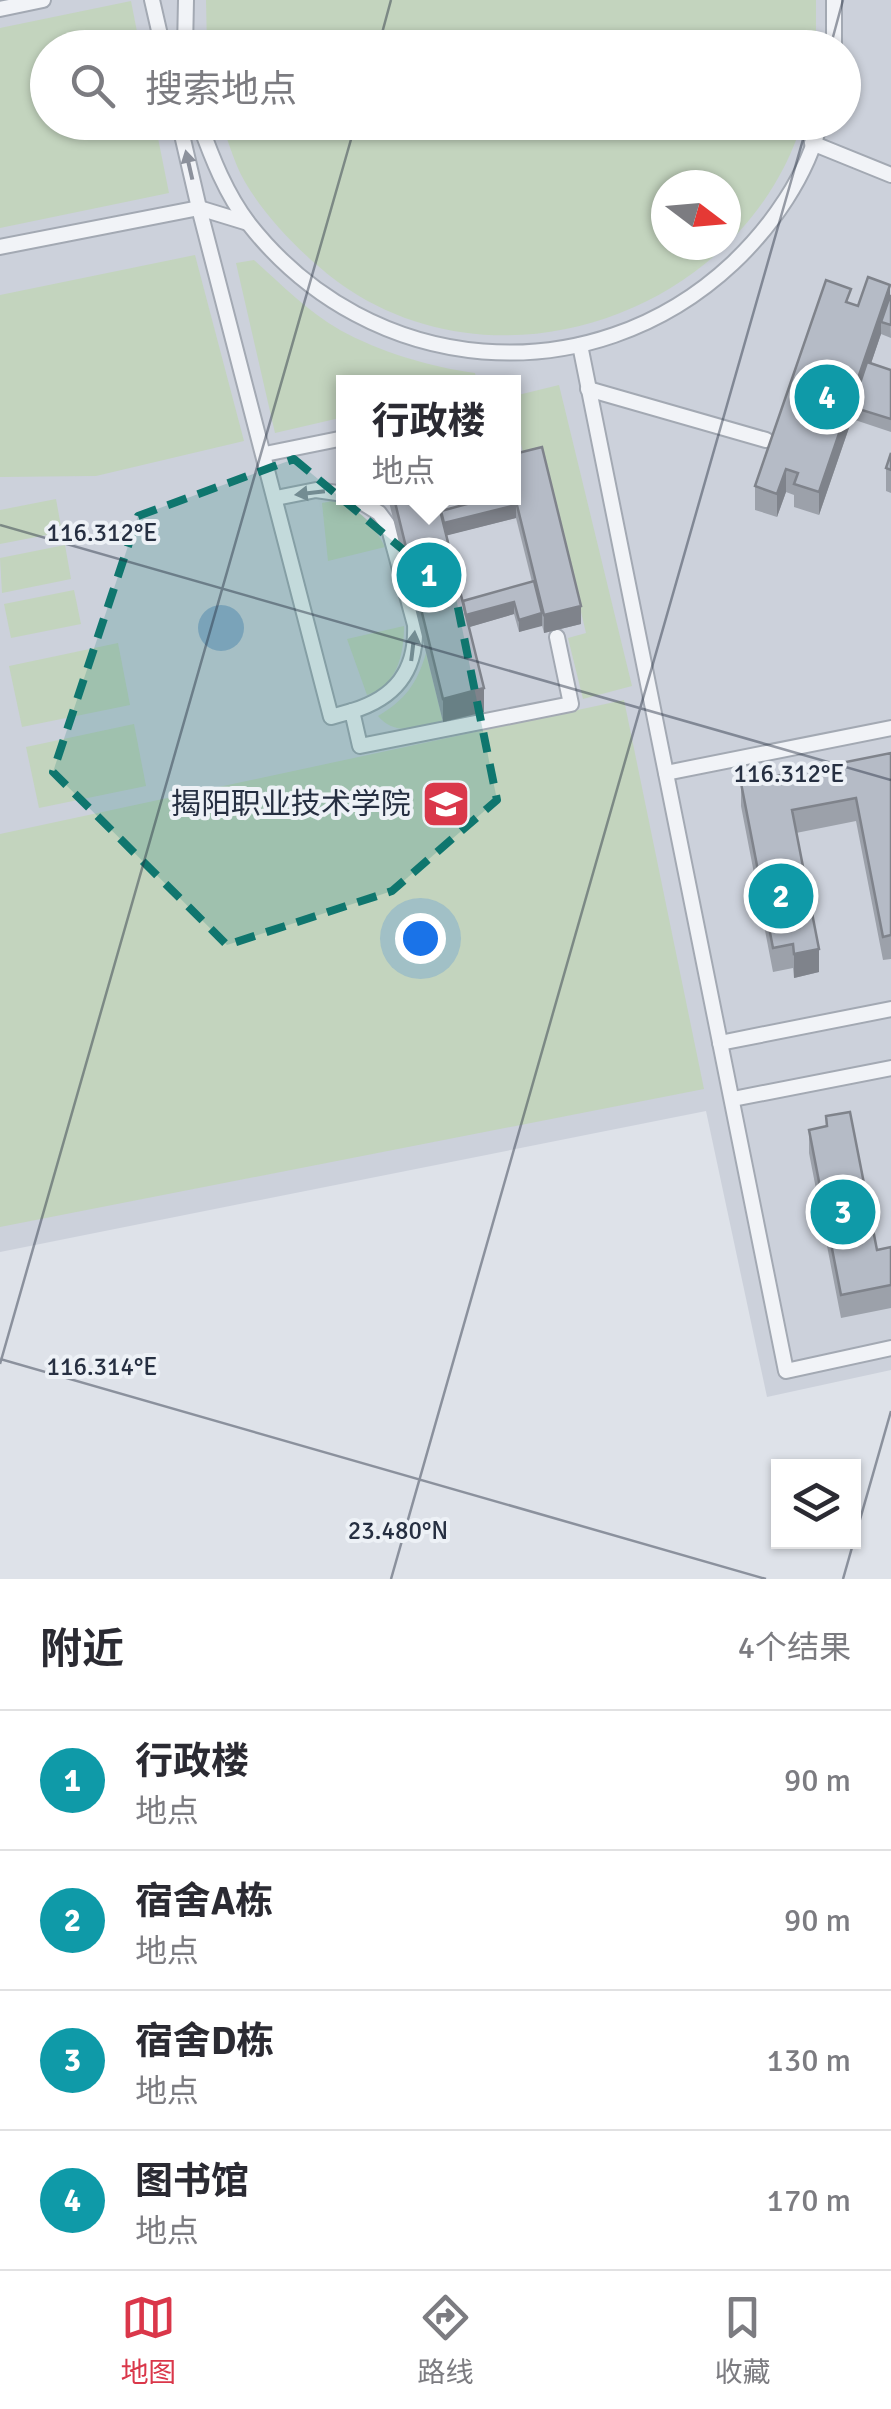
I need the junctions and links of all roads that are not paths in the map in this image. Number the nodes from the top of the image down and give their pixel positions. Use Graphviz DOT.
graph roads {
  1 [pos="43,0"];
  2 [pos="152,0"];
  3 [pos="186,0"];
  4 [pos="834,0"];
  5 [pos="0,10"];
  6 [pos="158,30"];
  7 [pos="185,30"];
  8 [pos="834,30"];
  9 [pos="184,140"];
  10 [pos="205,140"];
  11 [pos="813,140"];
  12 [pos="812,143"];
  13 [pos="891,175"];
  14 [pos="198,208"];
  15 [pos="248,222"];
  16 [pos="0,247"];
  17 [pos="580,345"];
  18 [pos="588,388"];
  19 [pos="336,440"];
  20 [pos="766,440"];
  21 [pos="265,454"];
  22 [pos="336,493"];
  23 [pos="276,498"];
  24 [pos="366,505"];
  25 [pos="557,637"];
  26 [pos="352,711"];
  27 [pos="891,728"];
  28 [pos="666,772"];
  29 [pos="891,1009"];
  30 [pos="720,1044"];
  31 [pos="891,1068"];
  32 [pos="733,1099"];
  33 [pos="891,1348"];
  1 -- 5 [label="lane"];
  2 -- 6 [label="lane"];
  3 -- 7 [label="lane"];
  4 -- 8 [label="lane"];
  14 -- 9 [label="lane, one-way"];
  10 -- 15 [label="lane"];
  11 -- 12 [label="lane"];
  12 -- 13 [label="lane"];
  12 -- 17 [label="lane"];
  14 -- 15 [label="lane"];
  14 -- 16 [label="lane"];
  14 -- 21 [label="lane"];
  15 -- 17 [label="lane"];
  17 -- 18 [label="lane"];
  18 -- 20 [label="lane"];
  18 -- 28 [label="lane"];
  19 -- 21 [label="lane"];
  21 -- 23 [label="lane"];
  22 -- 23 [label="lane, one-way"];
  23 -- 26 [label="lane"];
  26 -- 24 [label="lane, one-way"];
  25 -- 26 [label="lane"];
  27 -- 28 [label="lane"];
  28 -- 30 [label="lane"];
  29 -- 30 [label="lane"];
  30 -- 32 [label="lane"];
  31 -- 32 [label="lane"];
  32 -- 33 [label="lane"];
}
